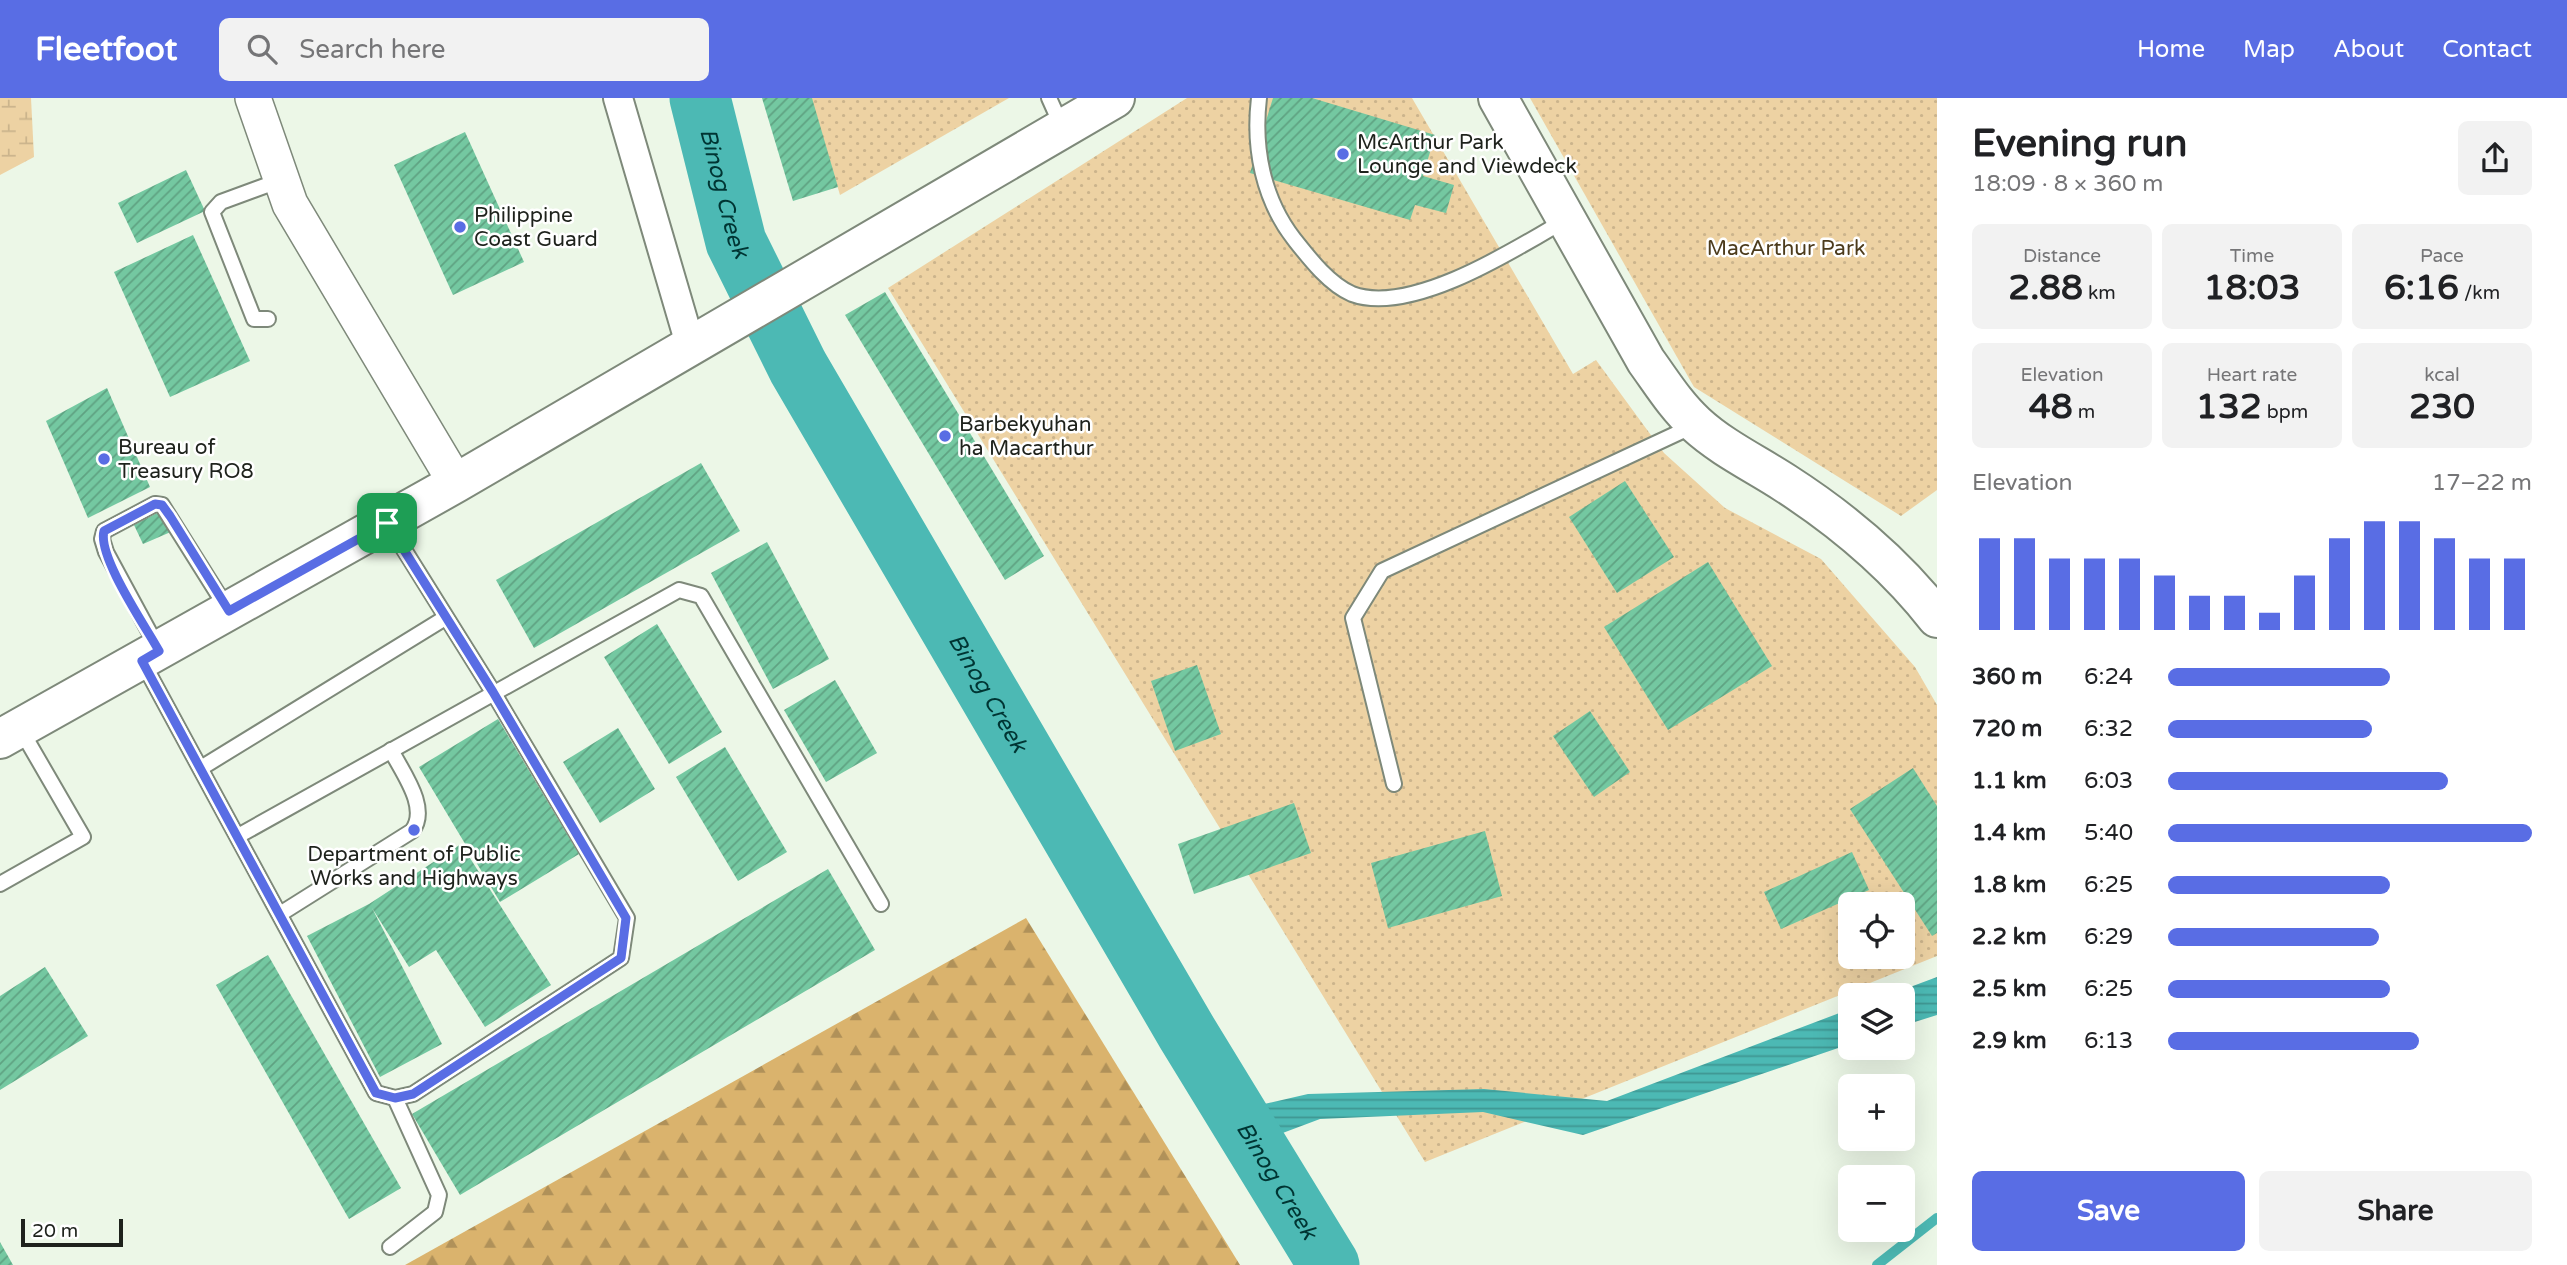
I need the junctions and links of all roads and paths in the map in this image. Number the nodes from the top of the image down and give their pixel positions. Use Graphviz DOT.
graph roads {
  1 [pos="253,98"];
  2 [pos="618,98"];
  3 [pos="1115,98"];
  4 [pos="1259,98"];
  5 [pos="1498,98"];
  6 [pos="1056,113"];
  7 [pos="281,180"];
  8 [pos="1566,219"];
  9 [pos="268,319"];
  10 [pos="701,338"];
  11 [pos="1696,424"];
  12 [pos="456,484"];
  13 [pos="387,523"];
  14 [pos="229,611"];
  15 [pos="445,618"];
  16 [pos="1937,618"];
  17 [pos="151,656"];
  18 [pos="493,692"];
  19 [pos="10,734"];
  20 [pos="391,750"];
  21 [pos="201,768"];
  22 [pos="1394,784"];
  23 [pos="238,836"];
  24 [pos="0,884"];
  25 [pos="881,904"];
  26 [pos="280,914"];
  27 [pos="395,1098"];
  28 [pos="390,1247"];
  1 -- 7 [label="street"];
  2 -- 10 [label="street"];
  3 -- 6 [label="main road"];
  4 -- 8 [label="lane"];
  5 -- 8 [label="main road"];
  6 -- 10 [label="main road"];
  7 -- 9 [label="lane"];
  7 -- 12 [label="street"];
  8 -- 11 [label="main road"];
  10 -- 12 [label="main road"];
  11 -- 16 [label="main road"];
  11 -- 22 [label="lane"];
  12 -- 13 [label="main road"];
  13 -- 14 [label="main road"];
  13 -- 15 [label="lane"];
  14 -- 17 [label="main road"];
  14 -- 17 [label="lane"];
  15 -- 18 [label="lane"];
  15 -- 21 [label="lane"];
  17 -- 19 [label="main road"];
  17 -- 21 [label="lane"];
  18 -- 20 [label="lane"];
  18 -- 25 [label="lane"];
  18 -- 27 [label="lane"];
  19 -- 24 [label="lane"];
  20 -- 23 [label="lane"];
  20 -- 26 [label="lane"];
  21 -- 23 [label="lane"];
  23 -- 26 [label="lane"];
  26 -- 27 [label="lane"];
  27 -- 28 [label="lane"];
}
